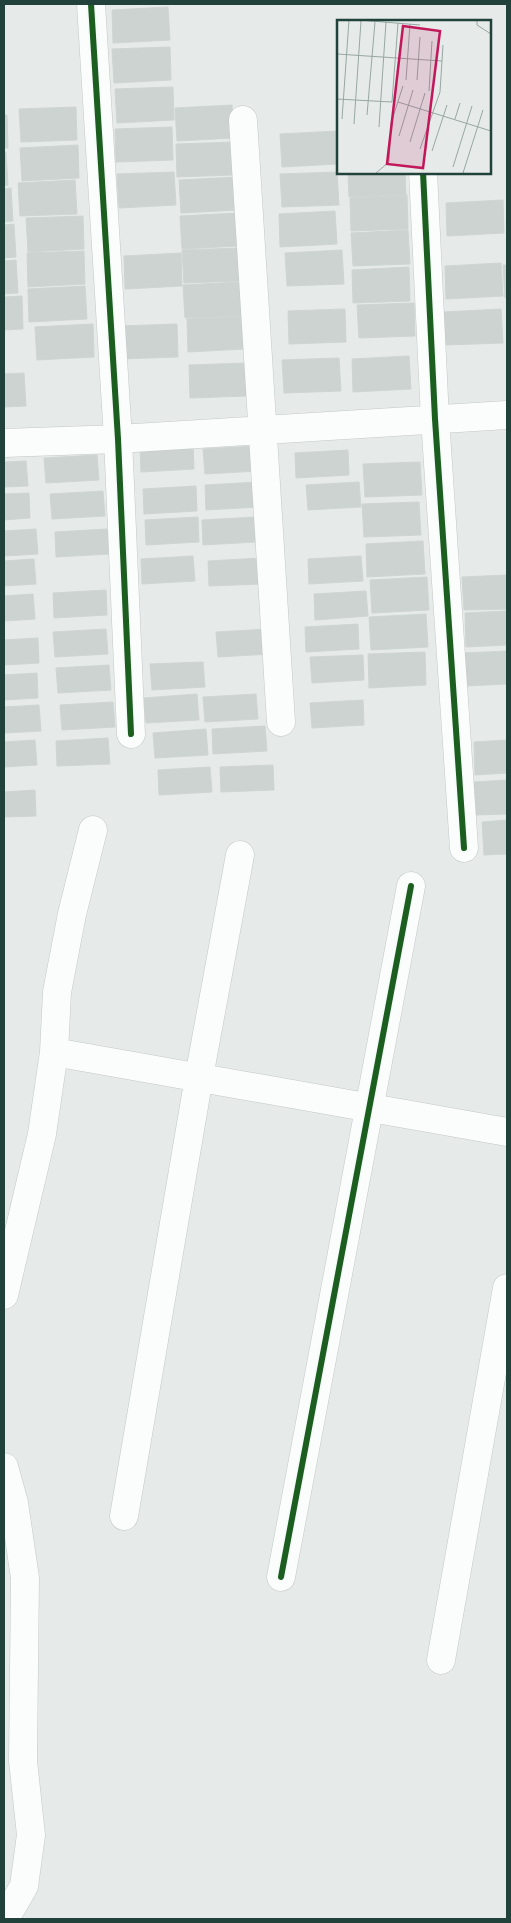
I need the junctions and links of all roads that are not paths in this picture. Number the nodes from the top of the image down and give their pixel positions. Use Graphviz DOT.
graph roads {
  1 [pos="91,4"];
  2 [pos="243,120"];
  3 [pos="423,174"];
  4 [pos="507,415"];
  5 [pos="435,419"];
  6 [pos="263,430"];
  7 [pos="118,439"];
  8 [pos="4,443"];
  9 [pos="281,722"];
  10 [pos="131,734"];
  11 [pos="93,830"];
  12 [pos="464,848"];
  13 [pos="240,855"];
  14 [pos="411,886"];
  15 [pos="54,1052"];
  16 [pos="199,1077"];
  17 [pos="368,1107"];
  18 [pos="507,1132"];
  19 [pos="507,1288"];
  20 [pos="4,1295"];
  21 [pos="4,1468"];
  22 [pos="124,1516"];
  23 [pos="281,1577"];
  24 [pos="441,1660"];
  25 [pos="5,1919"];
  1 -- 7 [label="street"];
  2 -- 6 [label="street"];
  3 -- 5 [label="street"];
  4 -- 5 [label="street"];
  5 -- 6 [label="street"];
  5 -- 12 [label="street"];
  6 -- 7 [label="street"];
  6 -- 9 [label="street"];
  7 -- 8 [label="street"];
  7 -- 10 [label="street"];
  11 -- 15 [label="street"];
  13 -- 16 [label="street"];
  14 -- 17 [label="street"];
  15 -- 16 [label="street"];
  15 -- 20 [label="street"];
  16 -- 17 [label="street"];
  16 -- 22 [label="street"];
  17 -- 18 [label="street"];
  17 -- 23 [label="street"];
  19 -- 24 [label="street"];
  21 -- 25 [label="street"];
}
